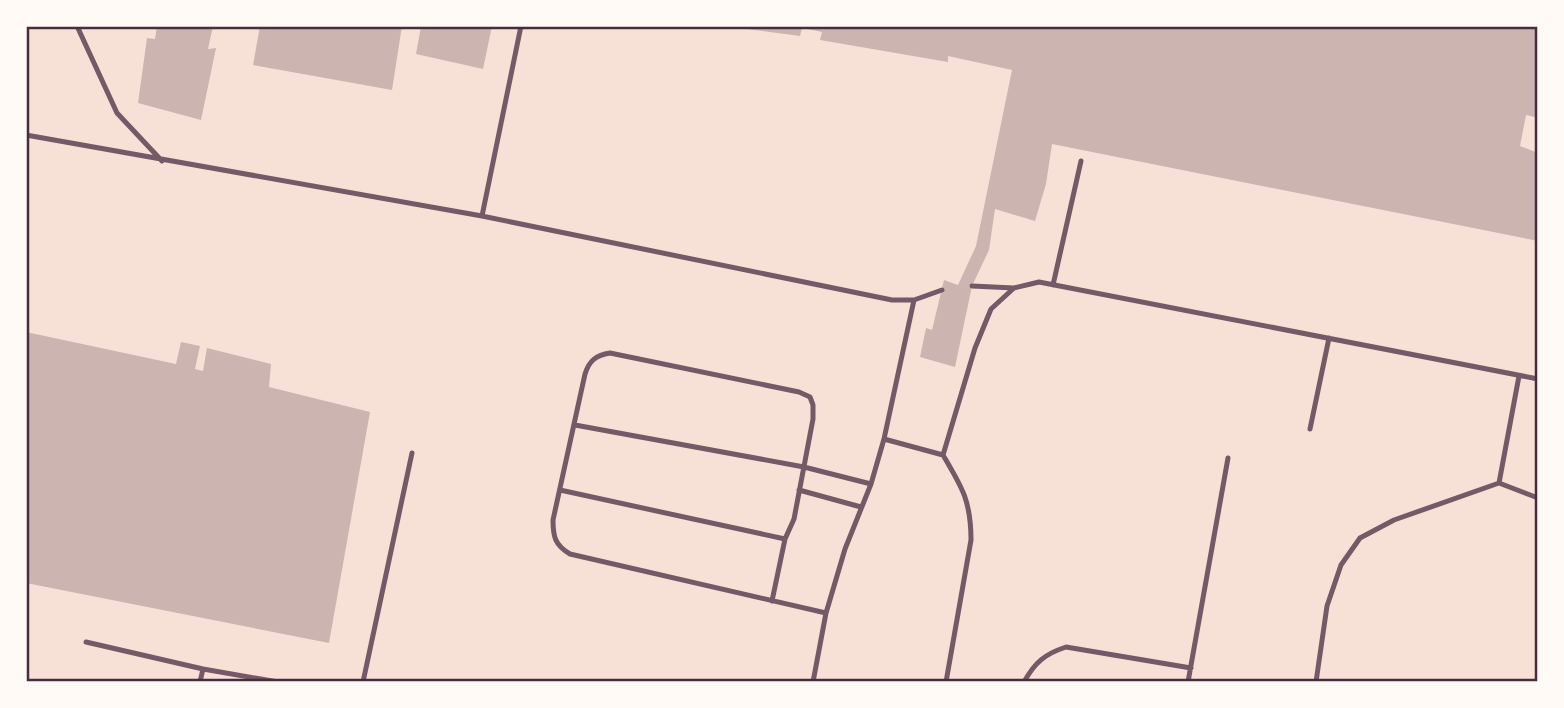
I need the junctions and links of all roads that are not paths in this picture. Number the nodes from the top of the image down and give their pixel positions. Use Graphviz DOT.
graph roads {
  1 [pos="76,26"];
  2 [pos="521,26"];
  3 [pos="26,135"];
  4 [pos="162,160"];
  5 [pos="1081,162"];
  6 [pos="482,216"];
  7 [pos="1054,285"];
  8 [pos="972,286"];
  9 [pos="1014,288"];
  10 [pos="942,290"];
  11 [pos="914,300"];
  12 [pos="1329,338"];
  13 [pos="1519,376"];
  14 [pos="1538,379"];
  15 [pos="575,425"];
  16 [pos="1310,429"];
  17 [pos="884,439"];
  18 [pos="412,453"];
  19 [pos="943,455"];
  20 [pos="1228,458"];
  21 [pos="804,467"];
  22 [pos="1499,483"];
  23 [pos="871,484"];
  24 [pos="560,490"];
  25 [pos="799,490"];
  26 [pos="1538,498"];
  27 [pos="861,507"];
  28 [pos="785,539"];
  29 [pos="772,601"];
  30 [pos="826,613"];
  31 [pos="86,642"];
  32 [pos="1191,667"];
  33 [pos="204,669"];
  34 [pos="200,682"];
  35 [pos="278,682"];
  36 [pos="363,682"];
  37 [pos="813,682"];
  38 [pos="946,682"];
  39 [pos="1024,682"];
  40 [pos="1188,682"];
  41 [pos="1316,682"];
  1 -- 4 [label="lane"];
  2 -- 6 [label="lane"];
  3 -- 4 [label="lane"];
  4 -- 6 [label="lane"];
  5 -- 7 [label="lane"];
  6 -- 11 [label="lane"];
  7 -- 9 [label="lane"];
  7 -- 12 [label="lane"];
  8 -- 9 [label="lane"];
  9 -- 19 [label="lane"];
  10 -- 11 [label="lane"];
  11 -- 17 [label="lane"];
  12 -- 13 [label="lane"];
  12 -- 16 [label="lane"];
  13 -- 14 [label="lane"];
  13 -- 22 [label="lane"];
  15 -- 21 [label="lane"];
  15 -- 21 [label="lane"];
  15 -- 24 [label="lane"];
  17 -- 19 [label="lane"];
  17 -- 23 [label="lane"];
  18 -- 36 [label="lane"];
  19 -- 38 [label="lane"];
  20 -- 32 [label="lane"];
  21 -- 23 [label="lane"];
  21 -- 25 [label="lane"];
  22 -- 26 [label="lane"];
  22 -- 41 [label="lane"];
  23 -- 27 [label="lane"];
  24 -- 28 [label="lane"];
  24 -- 29 [label="lane"];
  25 -- 27 [label="lane"];
  25 -- 28 [label="lane"];
  27 -- 30 [label="lane"];
  28 -- 29 [label="lane"];
  29 -- 30 [label="lane"];
  30 -- 37 [label="lane"];
  31 -- 33 [label="lane"];
  32 -- 39 [label="lane"];
  32 -- 40 [label="lane"];
  33 -- 34 [label="lane"];
  33 -- 35 [label="lane"];
}
